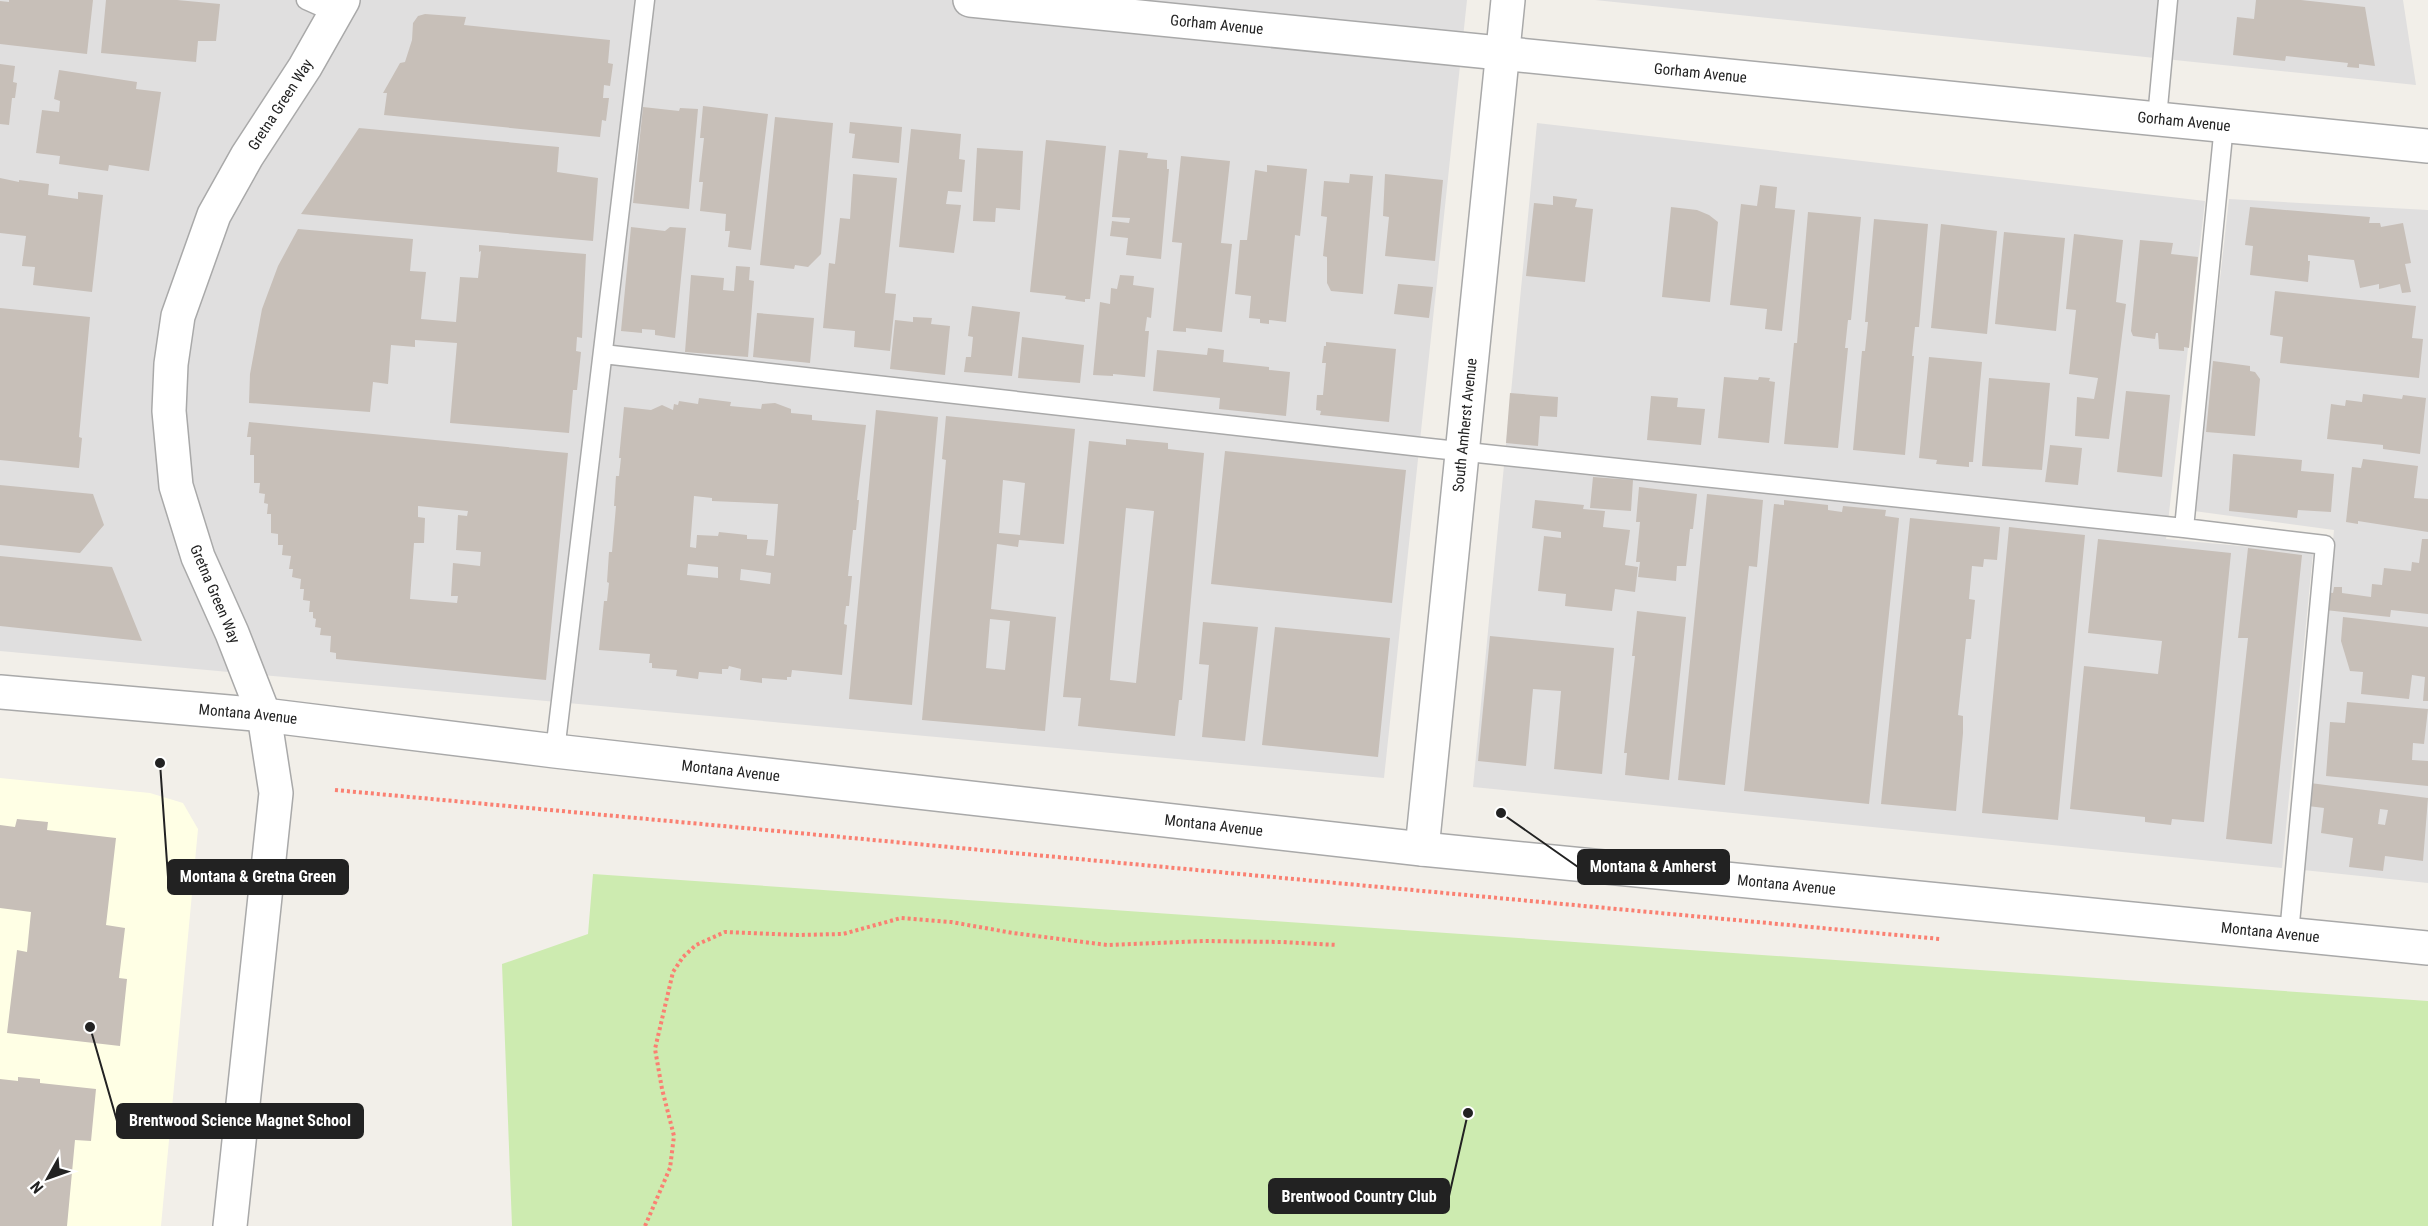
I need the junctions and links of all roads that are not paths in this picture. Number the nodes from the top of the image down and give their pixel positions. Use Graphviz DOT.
graph roads {
  1 [pos="306,0"];
  2 [pos="645,0"];
  3 [pos="970,0"];
  4 [pos="1508,0"];
  5 [pos="2168,0"];
  6 [pos="339,6"];
  7 [pos="1503,53"];
  8 [pos="2157,118"];
  9 [pos="2224,125"];
  10 [pos="2428,146"];
  11 [pos="603,354"];
  12 [pos="1463,451"];
  13 [pos="2184,528"];
  14 [pos="0,692"];
  15 [pos="264,715"];
  16 [pos="555,751"];
  17 [pos="1422,849"];
  18 [pos="2289,934"];
  19 [pos="2428,948"];
  20 [pos="230,1226"];
  1 -- 6 [label="lane"];
  2 -- 11 [label="lane"];
  3 -- 7 [label="street, Gorham Avenue"];
  4 -- 7 [label="street, South Amherst Avenue"];
  5 -- 8 [label="lane"];
  6 -- 15 [label="street, Gretna Green Way"];
  7 -- 8 [label="street, Gorham Avenue"];
  7 -- 12 [label="street, South Amherst Avenue"];
  8 -- 9 [label="street, Gorham Avenue"];
  9 -- 10 [label="street, Gorham Avenue"];
  9 -- 13 [label="lane"];
  11 -- 12 [label="lane"];
  11 -- 16 [label="lane"];
  12 -- 13 [label="lane"];
  12 -- 17 [label="street, South Amherst Avenue"];
  13 -- 18 [label="lane"];
  14 -- 15 [label="street, Montana Avenue"];
  15 -- 16 [label="street, Montana Avenue"];
  15 -- 20 [label="street, Gretna Green Way"];
  16 -- 17 [label="street, Montana Avenue"];
  17 -- 18 [label="street, Montana Avenue"];
  18 -- 19 [label="street, Montana Avenue"];
}
